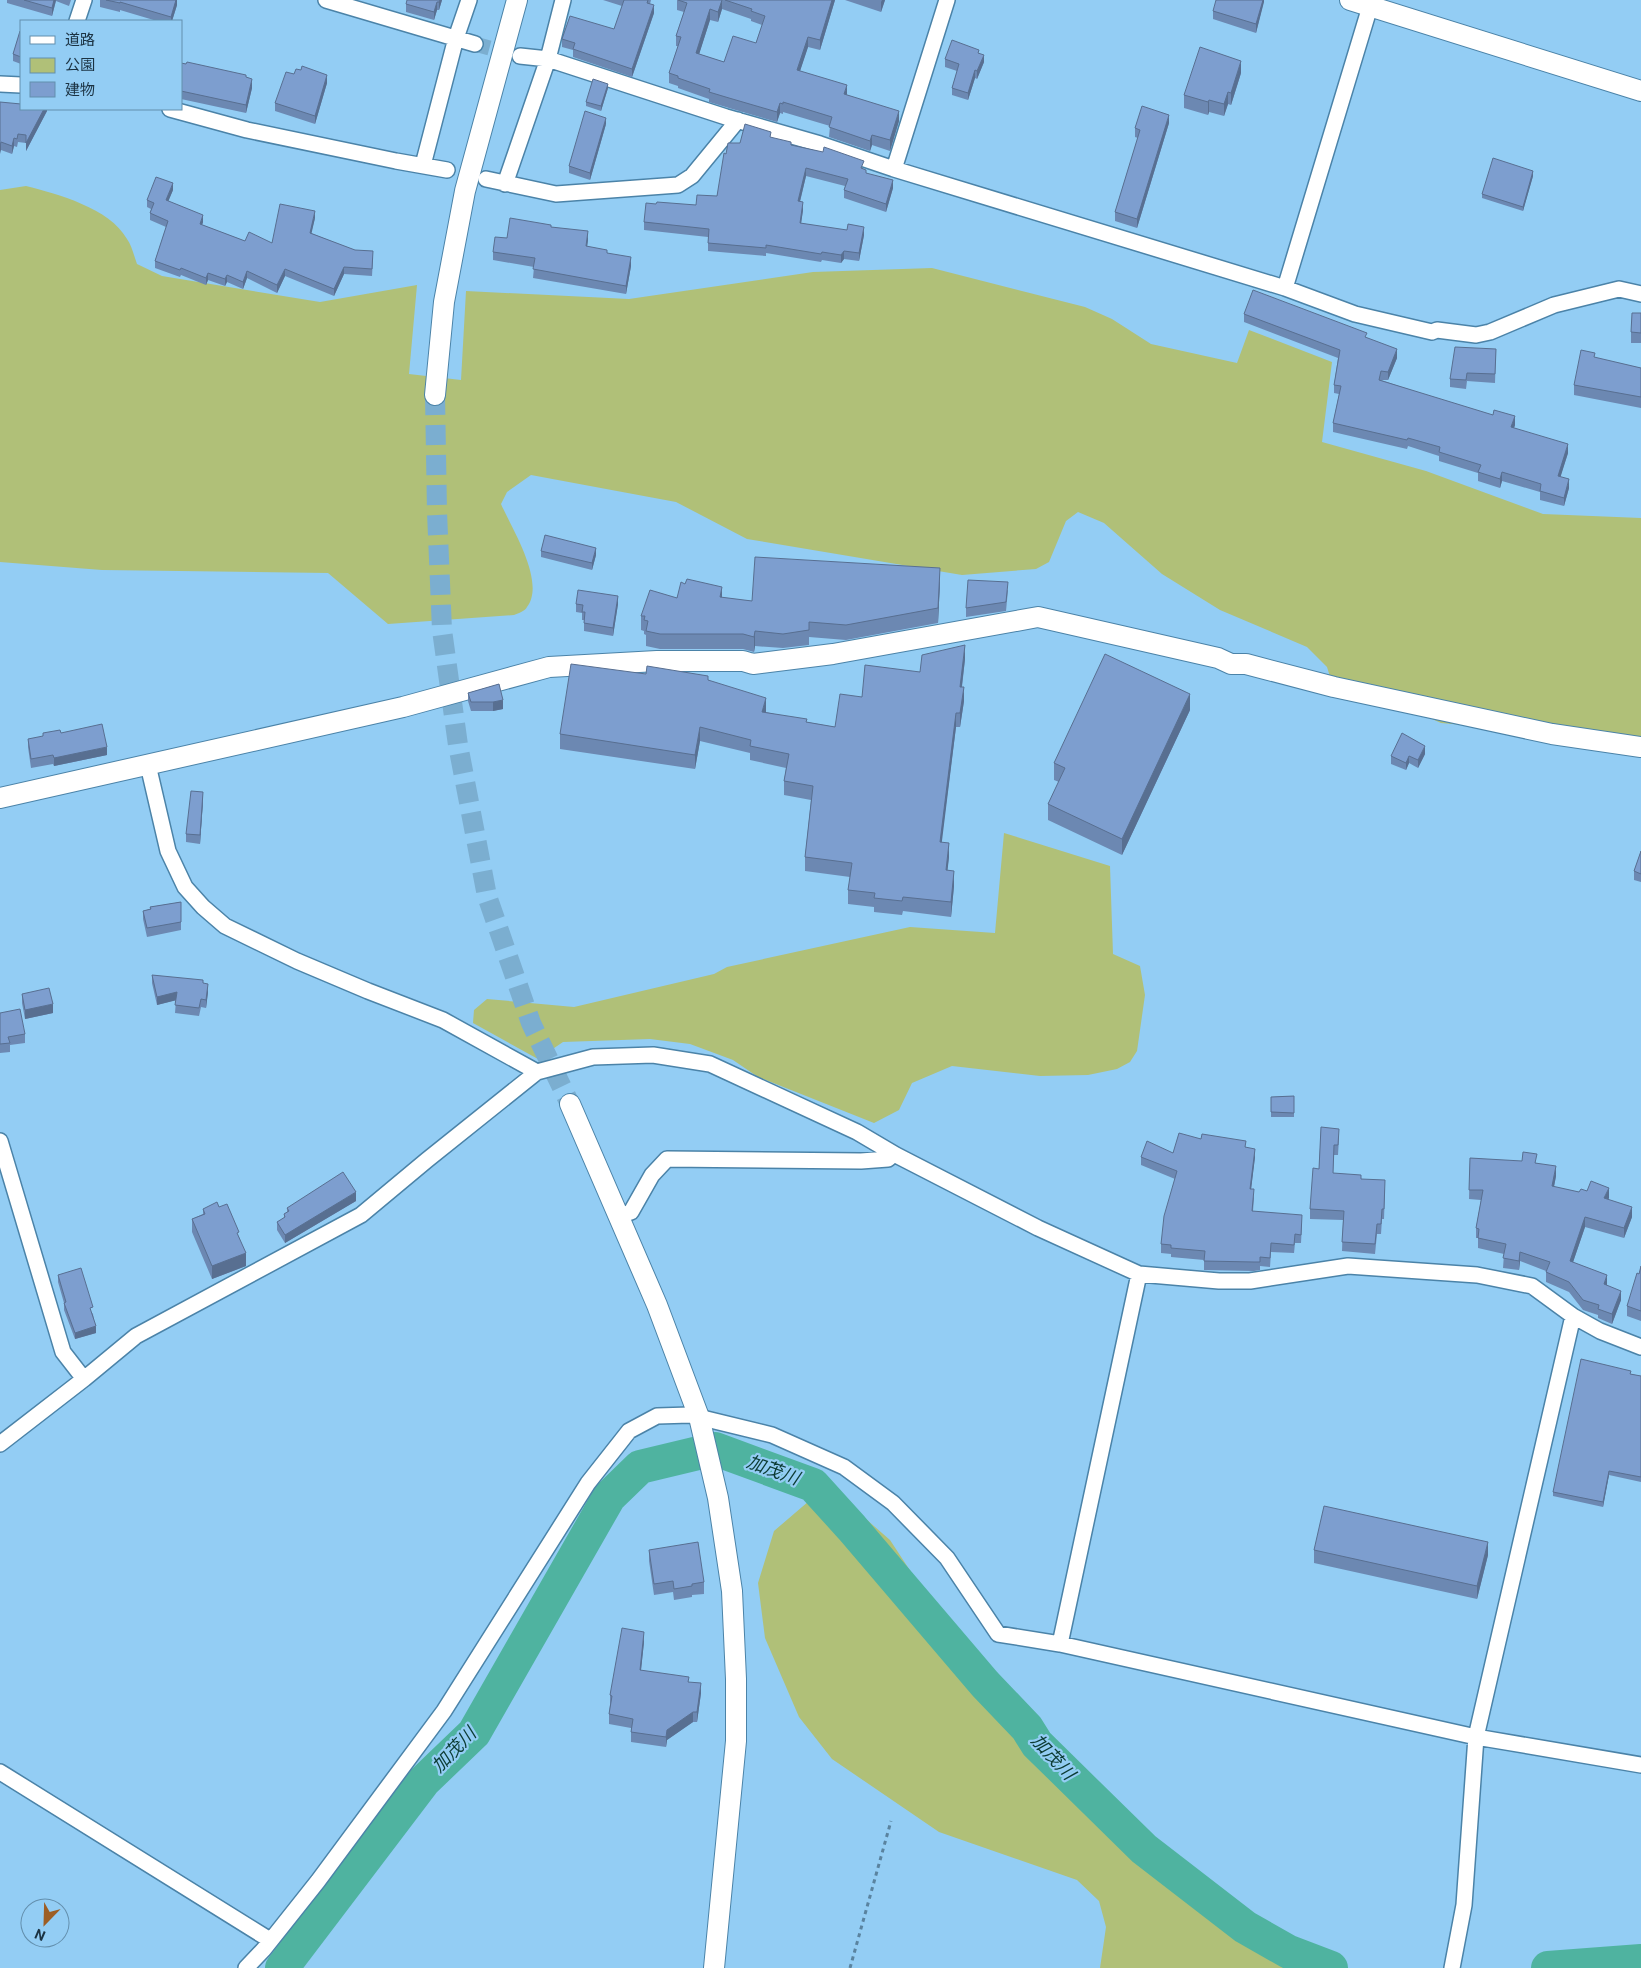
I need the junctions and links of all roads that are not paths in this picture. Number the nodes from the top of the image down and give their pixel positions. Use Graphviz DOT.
graph roads {
  1 [pos="84,0"];
  2 [pos="326,0"];
  3 [pos="469,0"];
  4 [pos="517,0"];
  5 [pos="563,0"];
  6 [pos="947,0"];
  7 [pos="1350,0"];
  8 [pos="1371,3"];
  9 [pos="77,20"];
  10 [pos="456,38"];
  11 [pos="475,44"];
  12 [pos="520,56"];
  13 [pos="548,59"];
  14 [pos="0,84"];
  15 [pos="20,85"];
  16 [pos="1641,92"];
  17 [pos="174,110"];
  18 [pos="738,120"];
  19 [pos="423,165"];
  20 [pos="894,169"];
  21 [pos="447,170"];
  22 [pos="486,179"];
  23 [pos="505,184"];
  24 [pos="1285,288"];
  25 [pos="1641,294"];
  26 [pos="435,395"];
  27 [pos="1641,747"];
  28 [pos="148,765"];
  29 [pos="0,798"];
  30 [pos="537,1072"];
  31 [pos="570,1104"];
  32 [pos="0,1141"];
  33 [pos="894,1154"];
  34 [pos="619,1216"];
  35 [pos="1139,1274"];
  36 [pos="1573,1316"];
  37 [pos="1641,1347"];
  38 [pos="84,1379"];
  39 [pos="699,1418"];
  40 [pos="0,1444"];
  41 [pos="1060,1644"];
  42 [pos="1476,1737"];
  43 [pos="1641,1765"];
  44 [pos="0,1772"];
  45 [pos="270,1940"];
  46 [pos="246,1968"];
  47 [pos="714,1968"];
  48 [pos="1452,1968"];
  1 -- 9 [label="street"];
  2 -- 10 [label="street"];
  3 -- 10 [label="street"];
  4 -- 26 [label="street"];
  5 -- 13 [label="street"];
  6 -- 20 [label="street"];
  7 -- 8 [label="street"];
  8 -- 16 [label="street"];
  8 -- 24 [label="street"];
  10 -- 11 [label="street"];
  10 -- 19 [label="street"];
  12 -- 13 [label="street"];
  13 -- 18 [label="street"];
  13 -- 23 [label="street"];
  14 -- 15 [label="street"];
  17 -- 19 [label="street"];
  18 -- 20 [label="street"];
  18 -- 23 [label="street"];
  19 -- 21 [label="street"];
  20 -- 24 [label="street"];
  22 -- 23 [label="street"];
  24 -- 25 [label="street"];
  27 -- 28 [label="street"];
  28 -- 29 [label="street"];
  28 -- 30 [label="street"];
  30 -- 33 [label="street"];
  30 -- 38 [label="street"];
  31 -- 34 [label="street"];
  32 -- 38 [label="street"];
  33 -- 34 [label="street"];
  33 -- 35 [label="street"];
  34 -- 39 [label="street"];
  35 -- 36 [label="street"];
  35 -- 41 [label="street"];
  36 -- 37 [label="street"];
  36 -- 42 [label="street"];
  38 -- 40 [label="street"];
  39 -- 41 [label="street"];
  39 -- 45 [label="street"];
  39 -- 47 [label="street"];
  41 -- 42 [label="street"];
  42 -- 43 [label="street"];
  42 -- 48 [label="street"];
  44 -- 45 [label="street"];
  45 -- 46 [label="street"];
}
